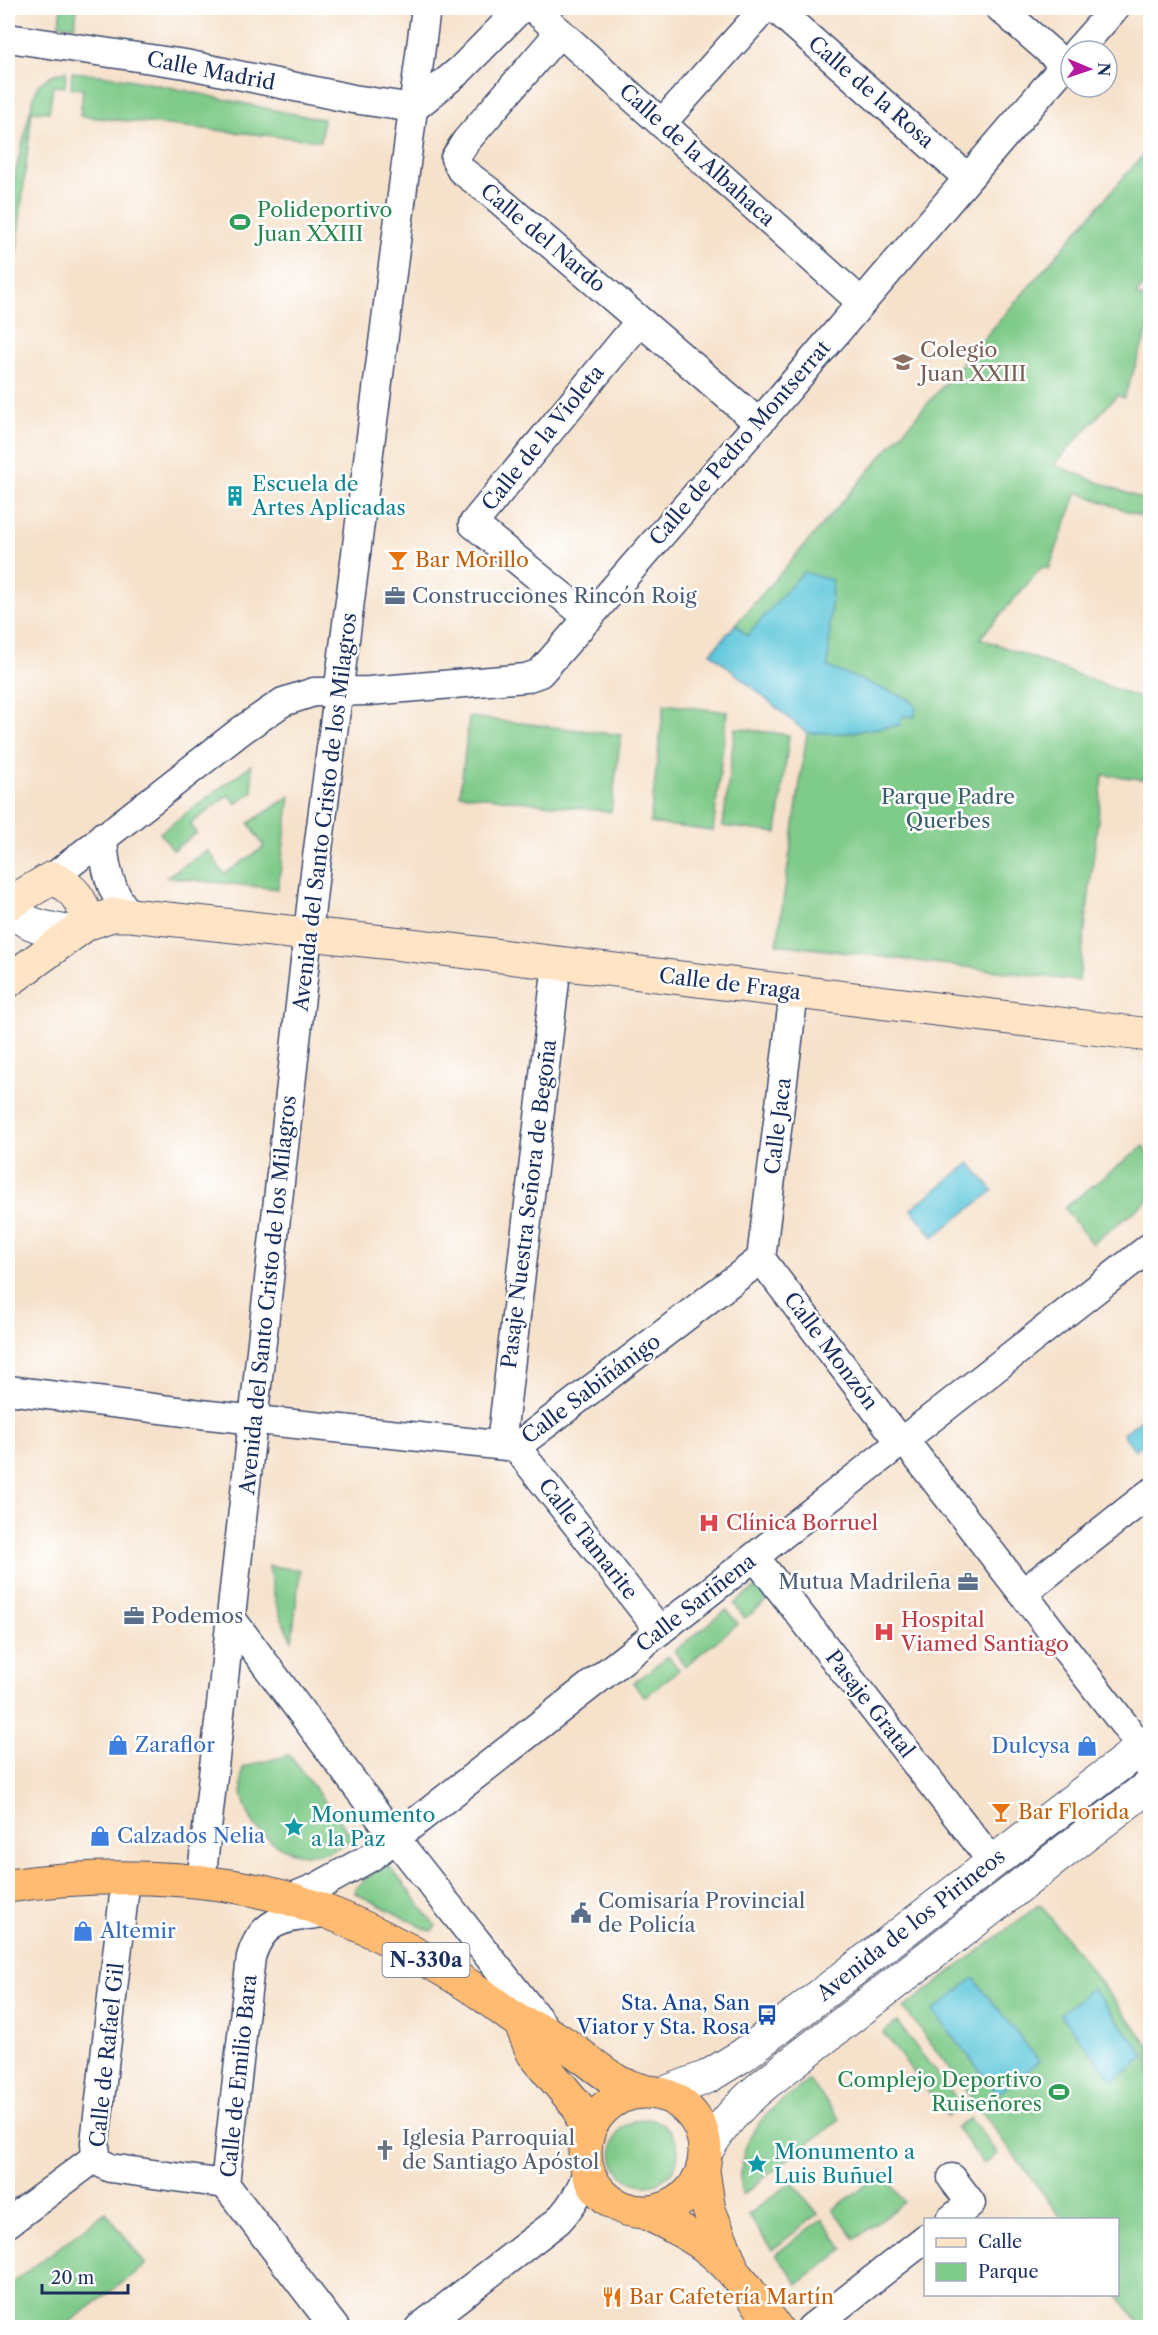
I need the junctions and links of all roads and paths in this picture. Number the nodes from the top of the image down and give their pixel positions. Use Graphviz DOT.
graph roads {
  1 [pos="426,8"];
  2 [pos="521,8"];
  3 [pos="533,8"];
  4 [pos="765,8"];
  5 [pos="775,8"];
  6 [pos="1000,8"];
  7 [pos="1115,8"];
  8 [pos="560,32"];
  9 [pos="8,38"];
  10 [pos="1088,39"];
  11 [pos="1059,50"];
  12 [pos="1059,72"];
  13 [pos="414,108"];
  14 [pos="662,123"];
  15 [pos="968,178"];
  16 [pos="861,302"];
  17 [pos="640,321"];
  18 [pos="759,423"];
  19 [pos="589,618"];
  20 [pos="340,691"];
  21 [pos="103,836"];
  22 [pos="52,878"];
  23 [pos="8,904"];
  24 [pos="8,909"];
  25 [pos="130,915"];
  26 [pos="80,928"];
  27 [pos="308,934"];
  28 [pos="557,963"];
  29 [pos="8,981"];
  30 [pos="794,992"];
  31 [pos="1150,1035"];
  32 [pos="1150,1246"];
  33 [pos="761,1260"];
  34 [pos="8,1389"];
  35 [pos="253,1420"];
  36 [pos="902,1442"];
  37 [pos="509,1446"];
  38 [pos="1150,1493"];
  39 [pos="755,1557"];
  40 [pos="1023,1593"];
  41 [pos="231,1618"];
  42 [pos="660,1631"];
  43 [pos="1148,1753"];
  44 [pos="1150,1785"];
  45 [pos="395,1838"];
  46 [pos="984,1851"];
  47 [pos="126,1878"];
  48 [pos="201,1882"];
  49 [pos="8,1886"];
  50 [pos="288,1899"];
  51 [pos="326,1913"];
  52 [pos="519,2022"];
  53 [pos="550,2034"];
  54 [pos="653,2093"];
  55 [pos="587,2134"];
  56 [pos="96,2157"];
  57 [pos="704,2161"];
  58 [pos="587,2172"];
  59 [pos="952,2178"];
  60 [pos="225,2184"];
  61 [pos="646,2213"];
  62 [pos="952,2218"];
  63 [pos="8,2223"];
  64 [pos="924,2240"];
  65 [pos="734,2272"];
  66 [pos="335,2328"];
  67 [pos="419,2328"];
  68 [pos="776,2328"];
  69 [pos="811,2328"];
  1 -- 13 [label="street, Avenida del Santo Cristo de los Milagros"];
  2 -- 13 [label="street"];
  3 -- 8 [label="street, Calle de la Albahaca"];
  4 -- 14 [label="street"];
  5 -- 15 [label="street, Calle de la Rosa"];
  6 -- 11 [label="street"];
  7 -- 10 [label="street, Calle de Pedro Montserrat"];
  8 -- 14 [label="street, Calle de la Albahaca"];
  8 -- 17 [label="street, Calle del Nardo"];
  9 -- 13 [label="street, Calle Madrid"];
  12 -- 15 [label="street, Calle de Pedro Montserrat"];
  13 -- 20 [label="street, Avenida del Santo Cristo de los Milagros"];
  14 -- 16 [label="street, Calle de la Albahaca"];
  15 -- 16 [label="street, Calle de Pedro Montserrat"];
  16 -- 18 [label="street, Calle de Pedro Montserrat"];
  17 -- 18 [label="street, Calle del Nardo"];
  17 -- 19 [label="street, Calle de la Violeta"];
  18 -- 19 [label="street, Calle de Pedro Montserrat"];
  19 -- 20 [label="street, Calle de Pedro Montserrat"];
  20 -- 21 [label="street, Calle de Pedro Montserrat"];
  20 -- 27 [label="street, Avenida del Santo Cristo de los Milagros"];
  21 -- 22 [label="street, Calle de Pedro Montserrat"];
  21 -- 25 [label="street"];
  22 -- 23 [label="main road"];
  22 -- 26 [label="main road"];
  24 -- 26 [label="street"];
  25 -- 26 [label="main road, Calle de Fraga"];
  25 -- 27 [label="main road, Calle de Fraga"];
  26 -- 29 [label="main road, Calle de Fraga"];
  27 -- 28 [label="main road, Calle de Fraga"];
  27 -- 35 [label="street, Avenida del Santo Cristo de los Milagros"];
  28 -- 30 [label="main road, Calle de Fraga"];
  28 -- 37 [label="street, Pasaje Nuestra Señora de Begoña"];
  30 -- 31 [label="main road, Calle de Fraga"];
  30 -- 33 [label="street, Calle Jaca"];
  32 -- 36 [label="street, Calle Sariñena"];
  33 -- 36 [label="street, Calle Monzón"];
  33 -- 37 [label="street, Calle Sabiñánigo"];
  34 -- 35 [label="street, Calle Sabiñánigo"];
  35 -- 37 [label="street, Calle Sabiñánigo"];
  35 -- 41 [label="street, Avenida del Santo Cristo de los Milagros"];
  36 -- 39 [label="street, Calle Sariñena"];
  36 -- 40 [label="street, Calle Monzón"];
  37 -- 42 [label="street, Calle Tamarite"];
  38 -- 40 [label="street"];
  39 -- 42 [label="street, Calle Sariñena"];
  39 -- 46 [label="street, Pasaje Gratal"];
  40 -- 43 [label="street, Calle Monzón"];
  41 -- 45 [label="street"];
  41 -- 48 [label="street, Avenida del Santo Cristo de los Milagros"];
  42 -- 45 [label="street, Calle Sariñena"];
  43 -- 54 [label="street, Avenida de los Pirineos"];
  44 -- 57 [label="street, Avenida de los Pirineos"];
  45 -- 50 [label="street, Calle Sariñena"];
  45 -- 53 [label="street"];
  47 -- 48 [label="highway, N-330a"];
  47 -- 49 [label="highway, N-330a"];
  47 -- 56 [label="street, Calle de Rafael Gil"];
  48 -- 50 [label="highway, N-330a"];
  50 -- 51 [label="highway, N-330a"];
  51 -- 52 [label="highway, N-330a"];
  51 -- 60 [label="street, Calle de Emilio Bara"];
  52 -- 53 [label="highway, N-330a"];
  52 -- 55 [label="highway"];
  53 -- 54 [label="highway, N-330a"];
  54 -- 55 [label="highway"];
  54 -- 57 [label="highway, N-330a"];
  55 -- 58 [label="highway"];
  56 -- 60 [label="street"];
  56 -- 63 [label="street, Calle de Rafael Gil"];
  57 -- 61 [label="highway"];
  57 -- 65 [label="highway, N-330a"];
  58 -- 61 [label="highway, N-330a"];
  58 -- 67 [label="street"];
  59 -- 62 [label="street"];
  60 -- 66 [label="street, Calle de Emilio Bara"];
  61 -- 65 [label="highway, N-330a"];
  64 -- 69 [label="street"];
  65 -- 68 [label="highway, N-330a"];
}
